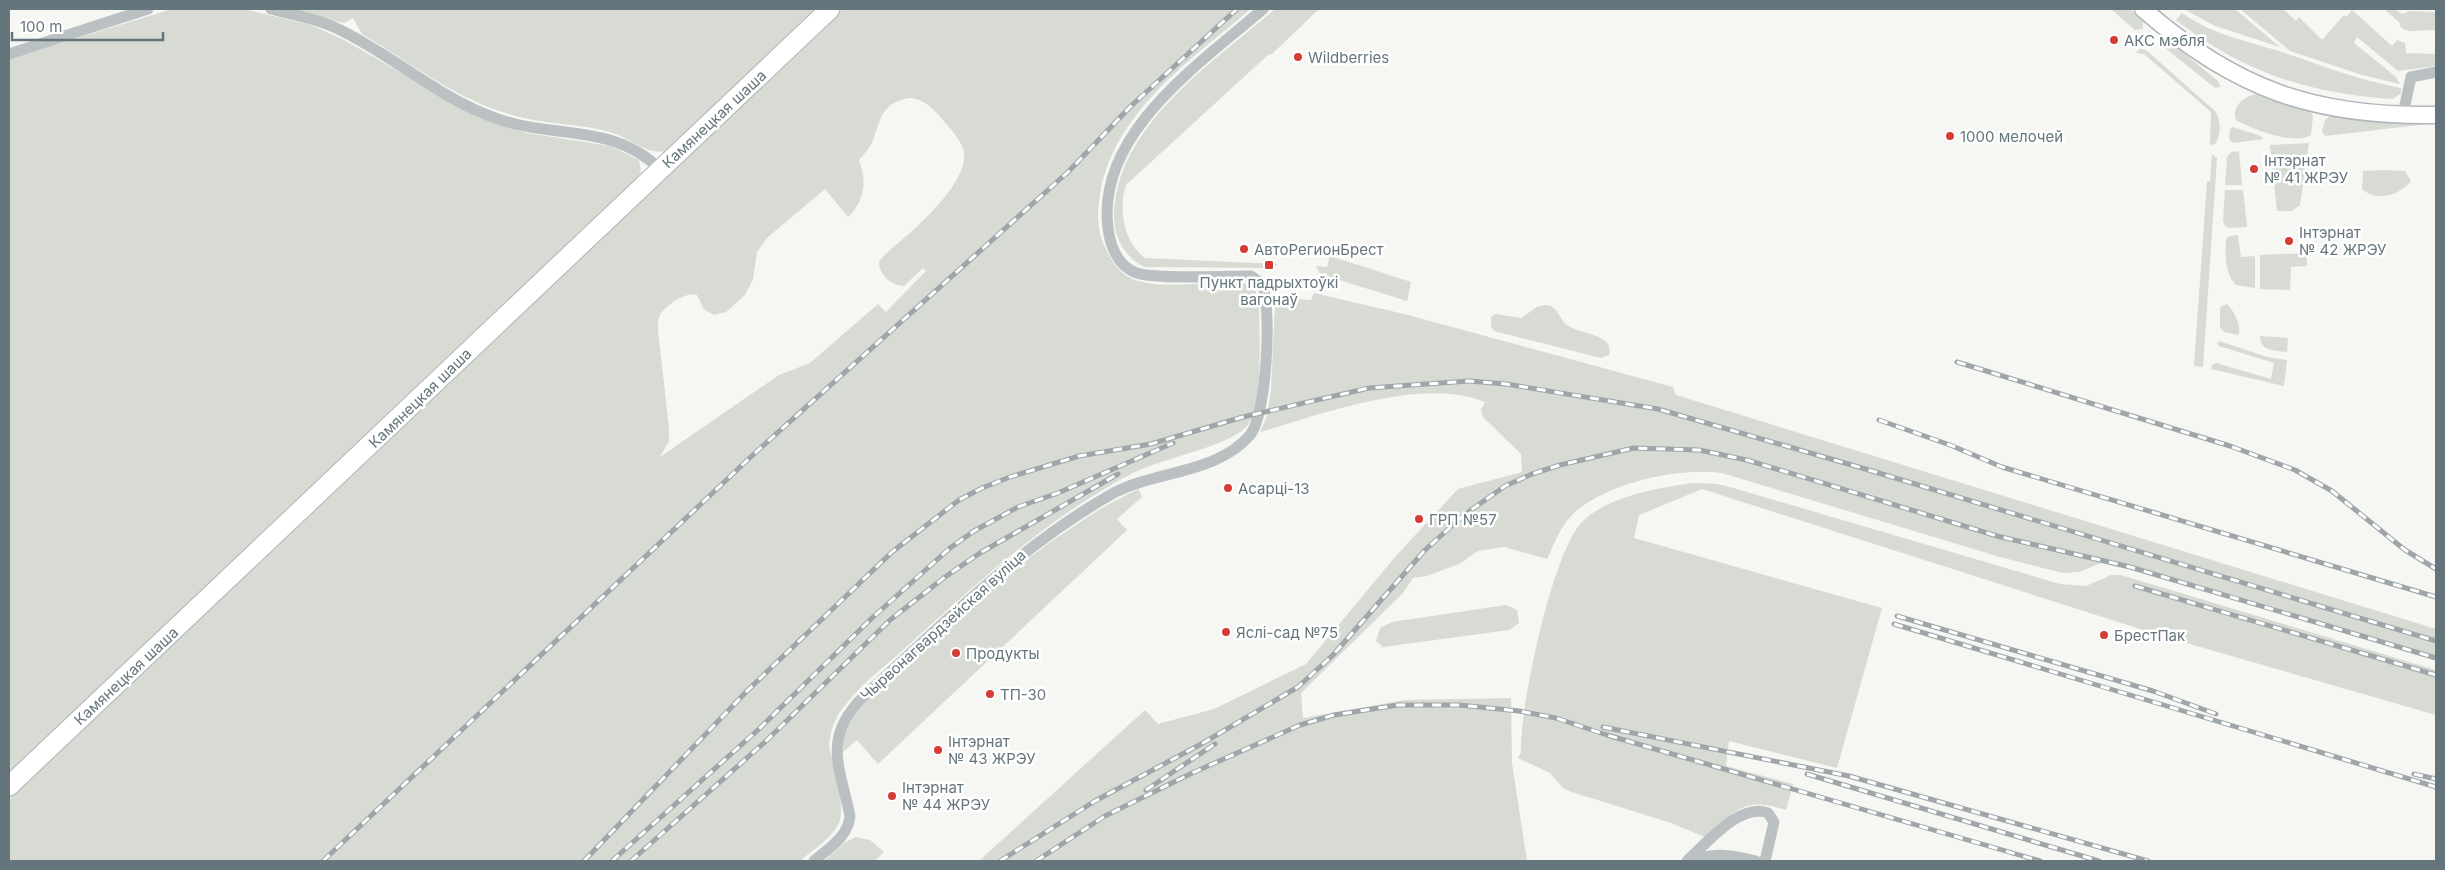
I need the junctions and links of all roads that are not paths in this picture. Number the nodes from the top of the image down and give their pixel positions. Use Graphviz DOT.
graph roads {
  1 [pos="148,9"];
  2 [pos="271,9"];
  3 [pos="830,9"];
  4 [pos="1263,9"];
  5 [pos="2143,9"];
  6 [pos="2154,9"];
  7 [pos="9,54"];
  8 [pos="2436,72"];
  9 [pos="2436,107"];
  10 [pos="2404,110"];
  11 [pos="2436,115"];
  12 [pos="661,170"];
  13 [pos="9,786"];
  14 [pos="814,861"];
  15 [pos="1688,861"];
  16 [pos="1756,861"];
  17 [pos="1765,861"];
  1 -- 7 [label="street"];
  2 -- 12 [label="street"];
  3 -- 12 [label="main road, Камянецкая шаша"];
  4 -- 14 [label="street, Чырвонагвардзейская вуліца"];
  5 -- 10 [label="main road"];
  6 -- 10 [label="main road"];
  8 -- 10 [label="street"];
  9 -- 10 [label="main road"];
  10 -- 11 [label="main road"];
  12 -- 13 [label="main road, Камянецкая шаша"];
  15 -- 16 [label="street"];
  15 -- 17 [label="street"];
}
